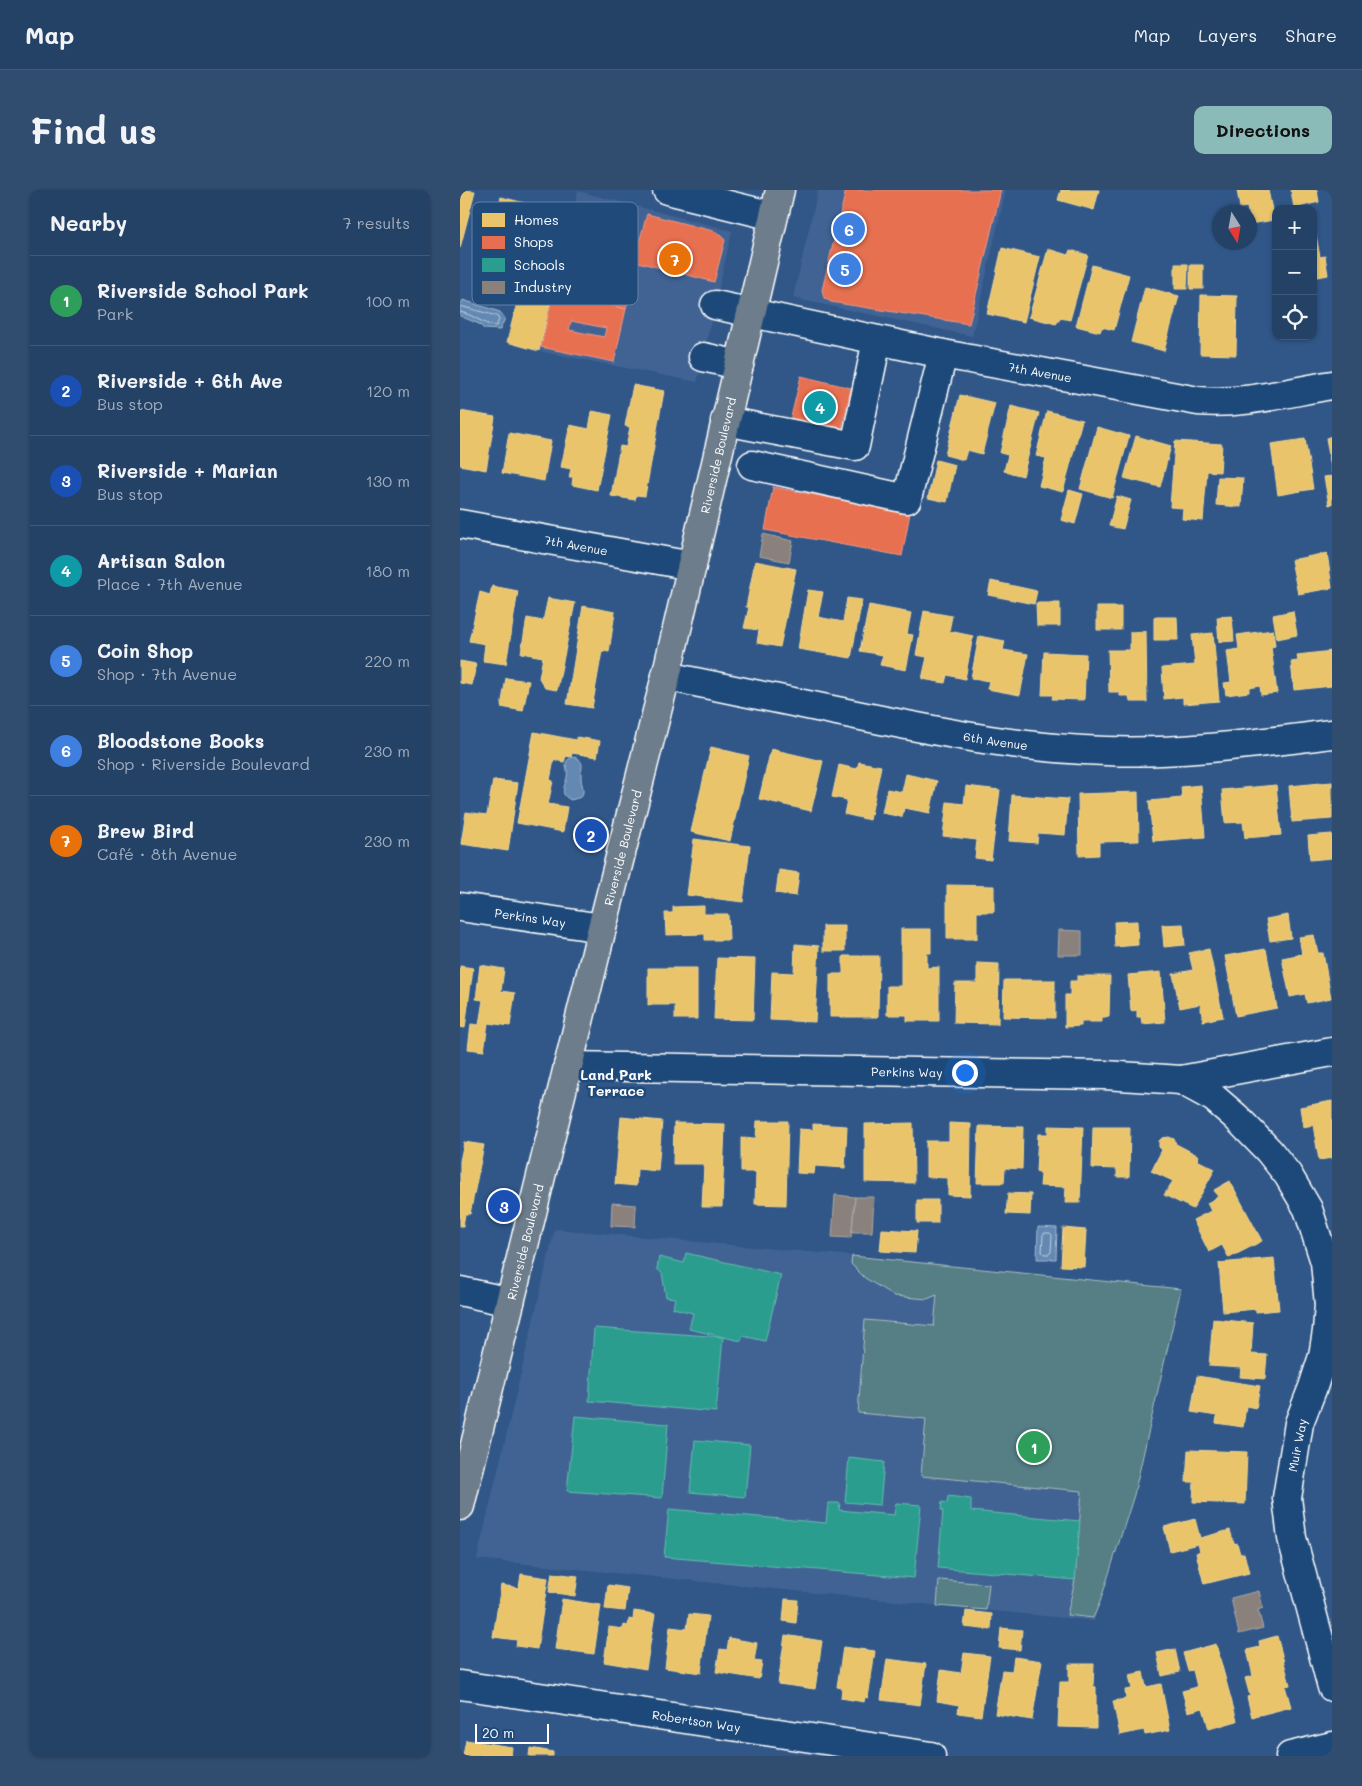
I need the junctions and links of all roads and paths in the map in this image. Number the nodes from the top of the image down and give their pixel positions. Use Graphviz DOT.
graph roads {
  1 [pos="667,190"];
  2 [pos="780,190"];
  3 [pos="773,216"];
  4 [pos="715,305"];
  5 [pos="751,314"];
  6 [pos="877,340"];
  7 [pos="943,354"];
  8 [pos="703,356"];
  9 [pos="739,365"];
  10 [pos="1332,385"];
  11 [pos="725,421"];
  12 [pos="752,465"];
  13 [pos="460,524"];
  14 [pos="692,566"];
  15 [pos="666,676"];
  16 [pos="1332,734"];
  17 [pos="460,908"];
  18 [pos="602,928"];
  19 [pos="1332,1052"];
  20 [pos="568,1066"];
  21 [pos="1181,1080"];
  22 [pos="460,1291"];
  23 [pos="510,1302"];
  24 [pos="1323,1386"];
  25 [pos="460,1506"];
  26 [pos="460,1685"];
  27 [pos="1332,1687"];
  28 [pos="1332,1746"];
  29 [pos="931,1756"];
  30 [pos="1290,1756"];
  1 -- 3 [label="street"];
  2 -- 3 [label="main road, Riverside Boulevard"];
  3 -- 5 [label="main road, Riverside Boulevard"];
  4 -- 5 [label="street, 7th Avenue"];
  5 -- 6 [label="street, 7th Avenue"];
  5 -- 9 [label="main road, Riverside Boulevard"];
  6 -- 7 [label="street, 7th Avenue"];
  6 -- 11 [label="street"];
  7 -- 10 [label="street, 7th Avenue"];
  7 -- 12 [label="street"];
  8 -- 9 [label="street"];
  9 -- 11 [label="main road, Riverside Boulevard"];
  11 -- 14 [label="main road, Riverside Boulevard"];
  13 -- 14 [label="street, 7th Avenue"];
  14 -- 15 [label="main road, Riverside Boulevard"];
  15 -- 16 [label="street, 6th Avenue"];
  15 -- 18 [label="main road, Riverside Boulevard"];
  17 -- 18 [label="street, Perkins Way"];
  18 -- 20 [label="main road, Riverside Boulevard"];
  19 -- 21 [label="street, Perkins Way"];
  20 -- 21 [label="street, Perkins Way"];
  20 -- 23 [label="main road, Riverside Boulevard"];
  21 -- 24 [label="street, Muir Way"];
  22 -- 23 [label="street"];
  23 -- 25 [label="main road, Riverside Boulevard"];
  24 -- 27 [label="street, Muir Way"];
  26 -- 29 [label="street, Robertson Way"];
  28 -- 30 [label="street"];
}
